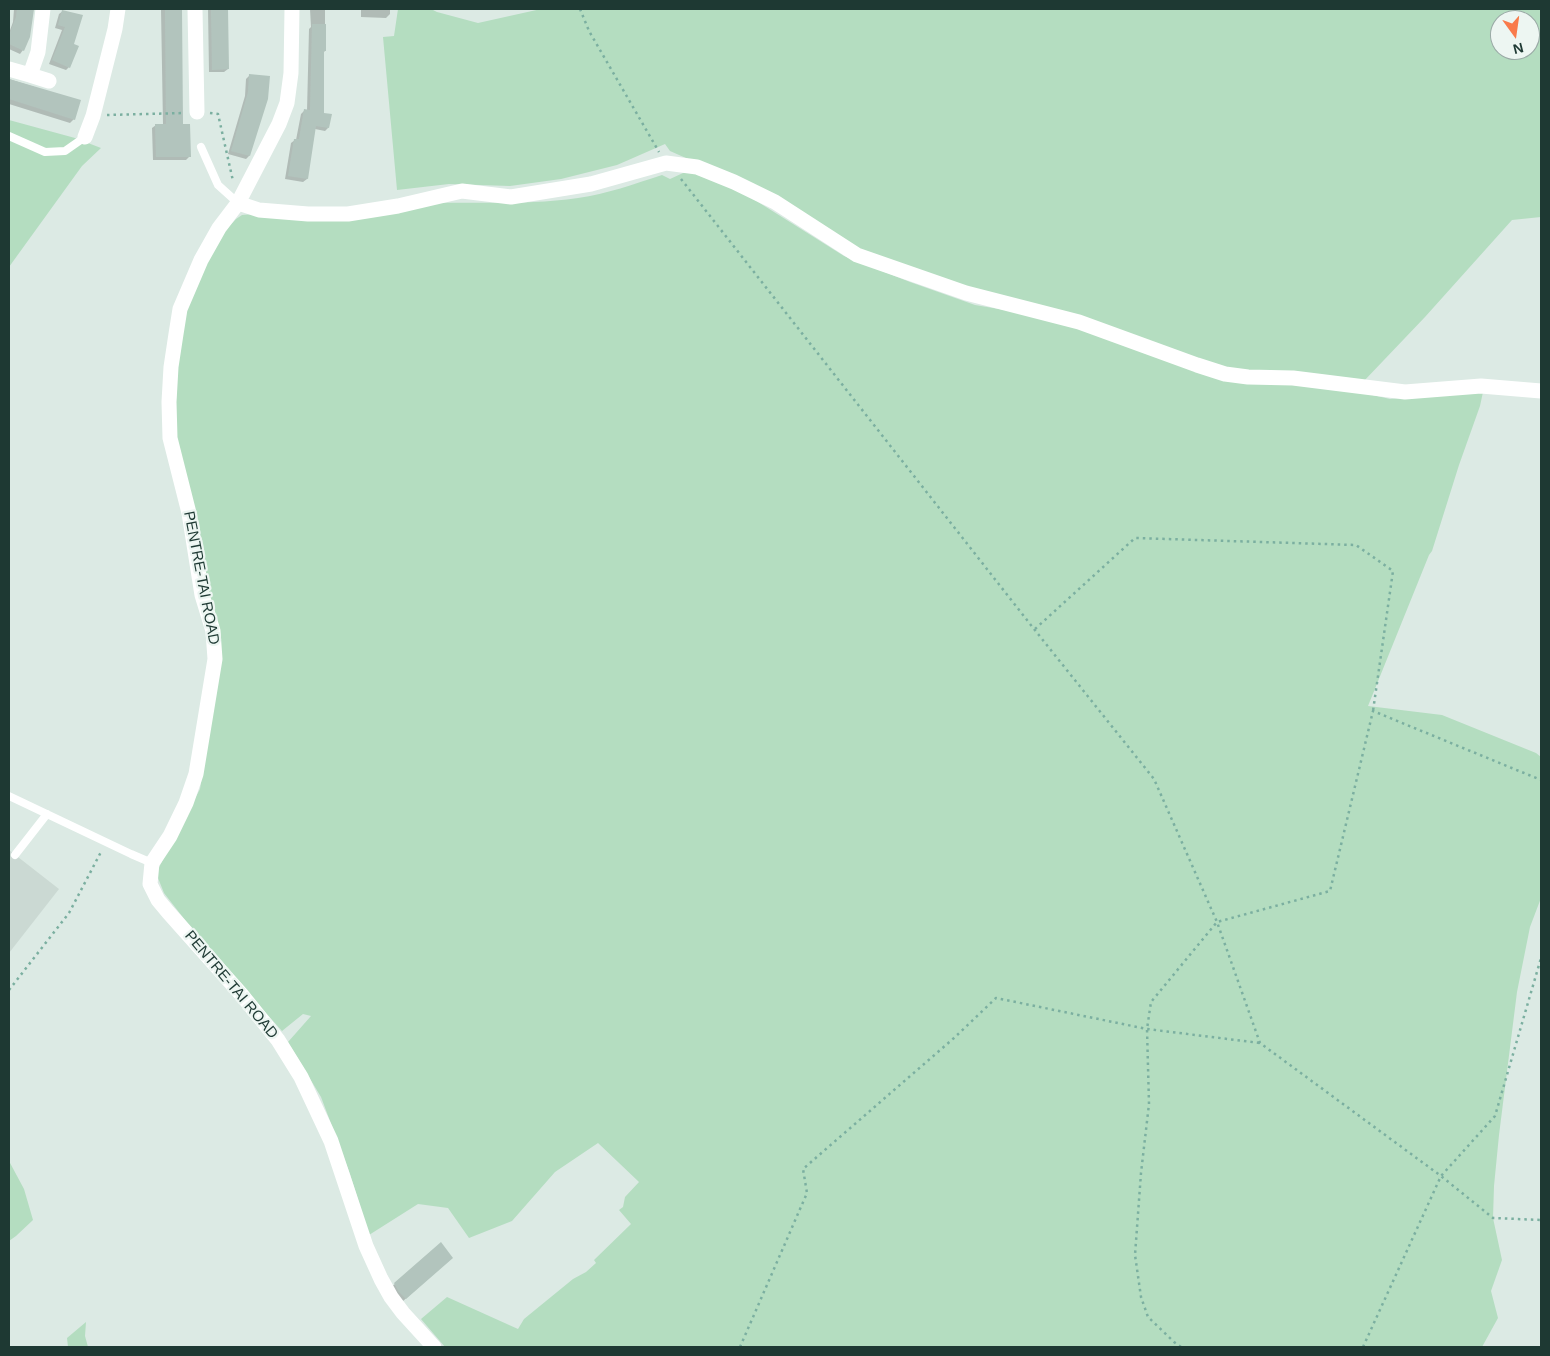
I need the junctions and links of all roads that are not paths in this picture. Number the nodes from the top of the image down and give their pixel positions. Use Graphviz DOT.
graph roads {
  1 [pos="43,9"];
  2 [pos="118,9"];
  3 [pos="195,9"];
  4 [pos="292,9"];
  5 [pos="9,70"];
  6 [pos="30,75"];
  7 [pos="48,82"];
  8 [pos="197,112"];
  9 [pos="9,136"];
  10 [pos="85,136"];
  11 [pos="202,147"];
  12 [pos="238,203"];
  13 [pos="1541,391"];
  14 [pos="9,796"];
  15 [pos="47,814"];
  16 [pos="15,855"];
  17 [pos="152,862"];
  18 [pos="434,1347"];
  1 -- 6 [label="street"];
  2 -- 10 [label="street"];
  3 -- 8 [label="street"];
  4 -- 12 [label="street, PENTRE-TAI ROAD"];
  5 -- 6 [label="street"];
  6 -- 7 [label="street"];
  9 -- 10 [label="lane"];
  11 -- 12 [label="lane"];
  12 -- 13 [label="street"];
  12 -- 17 [label="street, PENTRE-TAI ROAD"];
  14 -- 15 [label="lane"];
  15 -- 16 [label="lane"];
  15 -- 17 [label="lane"];
  17 -- 18 [label="street, PENTRE-TAI ROAD"];
}
